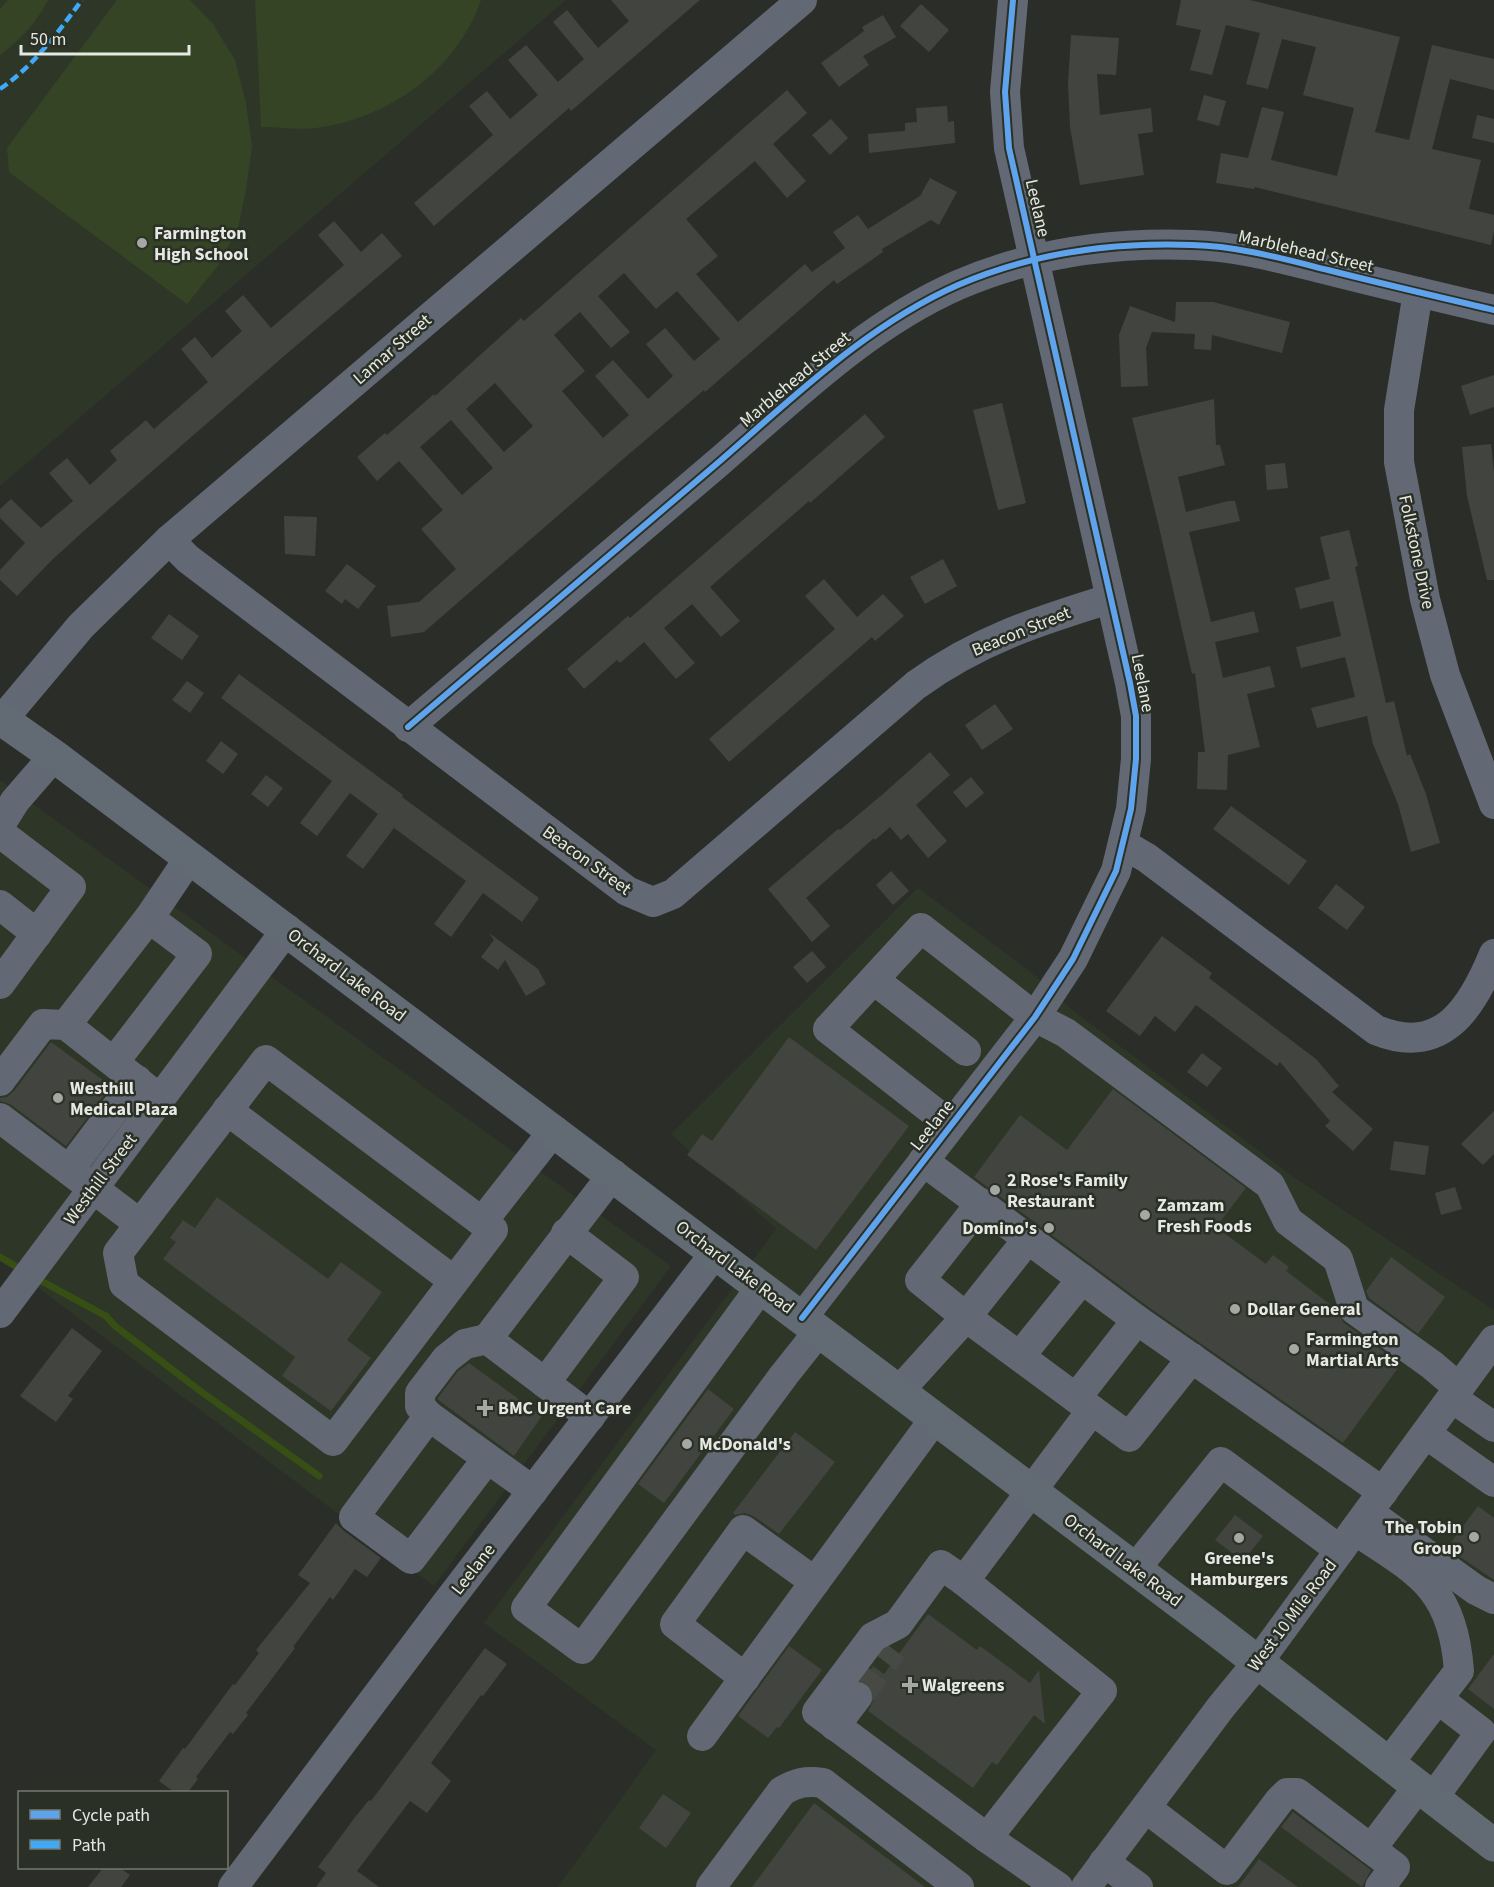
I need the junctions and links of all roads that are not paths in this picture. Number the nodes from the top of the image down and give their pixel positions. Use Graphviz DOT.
graph roads {
  1 [pos="802,0"];
  2 [pos="1013,0"];
  3 [pos="1034,260"];
  4 [pos="1418,292"];
  5 [pos="1494,309"];
  6 [pos="169,540"];
  7 [pos="1110,598"];
  8 [pos="1,719"];
  9 [pos="408,727"];
  10 [pos="54,756"];
  11 [pos="1494,802"];
  12 [pos="0,825"];
  13 [pos="0,833"];
  14 [pos="1123,844"];
  15 [pos="190,857"];
  16 [pos="0,905"];
  17 [pos="149,918"];
  18 [pos="287,929"];
  19 [pos="37,934"];
  20 [pos="1494,954"];
  21 [pos="874,980"];
  22 [pos="0,984"];
  23 [pos="1035,1017"];
  24 [pos="66,1025"];
  25 [pos="966,1051"];
  26 [pos="114,1062"];
  27 [pos="137,1080"];
  28 [pos="0,1081"];
  29 [pos="160,1099"];
  30 [pos="227,1110"];
  31 [pos="0,1118"];
  32 [pos="951,1125"];
  33 [pos="554,1130"];
  34 [pos="923,1161"];
  35 [pos="69,1170"];
  36 [pos="613,1174"];
  37 [pos="94,1188"];
  38 [pos="981,1203"];
  39 [pos="482,1222"];
  40 [pos="140,1224"];
  41 [pos="566,1233"];
  42 [pos="1028,1239"];
  43 [pos="715,1253"];
  44 [pos="1082,1279"];
  45 [pos="454,1281"];
  46 [pos="761,1287"];
  47 [pos="0,1313"];
  48 [pos="966,1317"];
  49 [pos="1137,1320"];
  50 [pos="811,1324"];
  51 [pos="487,1339"];
  52 [pos="1492,1345"];
  53 [pos="1020,1356"];
  54 [pos="1192,1358"];
  55 [pos="545,1383"];
  56 [pos="899,1391"];
  57 [pos="1456,1393"];
  58 [pos="1084,1404"];
  59 [pos="429,1416"];
  60 [pos="590,1417"];
  61 [pos="935,1418"];
  62 [pos="1494,1427"];
  63 [pos="1426,1434"];
  64 [pos="487,1459"];
  65 [pos="1494,1482"];
  66 [pos="533,1491"];
  67 [pos="1031,1491"];
  68 [pos="1361,1521"];
  69 [pos="1135,1569"];
  70 [pos="964,1581"];
  71 [pos="815,1582"];
  72 [pos="1494,1599"];
  73 [pos="1258,1662"];
  74 [pos="745,1678"];
  75 [pos="857,1697"];
  76 [pos="1438,1699"];
  77 [pos="834,1726"];
  78 [pos="702,1736"];
  79 [pos="1488,1737"];
  80 [pos="1388,1764"];
  81 [pos="1426,1793"];
  82 [pos="1146,1808"];
  83 [pos="987,1838"];
  84 [pos="1494,1845"];
  85 [pos="1371,1849"];
  86 [pos="1104,1862"];
  87 [pos="1227,1879"];
  88 [pos="233,1887"];
  89 [pos="711,1887"];
  90 [pos="958,1887"];
  91 [pos="1058,1887"];
  92 [pos="1086,1887"];
  93 [pos="1138,1887"];
  94 [pos="1380,1887"];
  1 -- 6 [label="street, Lamar Street"];
  2 -- 3 [label="street, Leelane"];
  3 -- 4 [label="street, Marblehead Street"];
  3 -- 7 [label="street, Leelane"];
  3 -- 9 [label="street, Marblehead Street"];
  4 -- 5 [label="street, Marblehead Street"];
  4 -- 11 [label="street, Folkstone Drive"];
  6 -- 8 [label="street, Lamar Street"];
  6 -- 9 [label="street, Beacon Street"];
  7 -- 9 [label="street, Beacon Street"];
  7 -- 14 [label="street, Leelane"];
  8 -- 10 [label="main road, Orchard Lake Road"];
  10 -- 12 [label="street"];
  10 -- 15 [label="main road, Orchard Lake Road"];
  13 -- 19 [label="street"];
  14 -- 20 [label="street"];
  14 -- 23 [label="street, Leelane"];
  15 -- 17 [label="street"];
  15 -- 18 [label="main road, Orchard Lake Road"];
  16 -- 19 [label="street"];
  17 -- 24 [label="street"];
  17 -- 26 [label="street"];
  18 -- 29 [label="street, Westhill Street"];
  18 -- 33 [label="main road, Orchard Lake Road"];
  19 -- 22 [label="street"];
  21 -- 23 [label="street"];
  21 -- 25 [label="street"];
  21 -- 32 [label="street"];
  23 -- 32 [label="street, Leelane"];
  23 -- 57 [label="street"];
  24 -- 26 [label="street"];
  24 -- 28 [label="street"];
  26 -- 27 [label="street"];
  27 -- 29 [label="street"];
  27 -- 35 [label="street"];
  29 -- 37 [label="street, Westhill Street"];
  30 -- 39 [label="street"];
  30 -- 40 [label="street"];
  30 -- 45 [label="street"];
  31 -- 35 [label="street"];
  32 -- 34 [label="street, Leelane"];
  33 -- 36 [label="main road, Orchard Lake Road"];
  33 -- 39 [label="street"];
  34 -- 38 [label="street"];
  34 -- 50 [label="street, Leelane"];
  35 -- 37 [label="street"];
  36 -- 41 [label="street"];
  36 -- 43 [label="main road, Orchard Lake Road"];
  37 -- 40 [label="street"];
  37 -- 47 [label="street, Westhill Street"];
  38 -- 42 [label="street"];
  38 -- 48 [label="street"];
  39 -- 45 [label="street"];
  40 -- 45 [label="street"];
  41 -- 51 [label="street"];
  41 -- 55 [label="street"];
  42 -- 44 [label="street"];
  42 -- 48 [label="street"];
  43 -- 46 [label="main road, Orchard Lake Road"];
  43 -- 60 [label="street, Leelane"];
  44 -- 49 [label="street"];
  44 -- 53 [label="street"];
  46 -- 50 [label="main road, Orchard Lake Road"];
  46 -- 50 [label="street, Leelane"];
  48 -- 53 [label="street"];
  48 -- 56 [label="street"];
  49 -- 54 [label="street"];
  49 -- 58 [label="street"];
  50 -- 56 [label="main road, Orchard Lake Road"];
  51 -- 55 [label="street"];
  51 -- 59 [label="street"];
  52 -- 57 [label="street, West 10 Mile Road"];
  53 -- 58 [label="street"];
  54 -- 58 [label="street"];
  54 -- 68 [label="street"];
  55 -- 60 [label="street"];
  56 -- 61 [label="main road, Orchard Lake Road"];
  57 -- 62 [label="street"];
  57 -- 63 [label="street, West 10 Mile Road"];
  58 -- 67 [label="street"];
  59 -- 64 [label="street"];
  59 -- 64 [label="street"];
  60 -- 66 [label="street, Leelane"];
  61 -- 67 [label="main road, Orchard Lake Road"];
  61 -- 71 [label="street"];
  63 -- 65 [label="street"];
  63 -- 68 [label="street, West 10 Mile Road"];
  64 -- 66 [label="street"];
  66 -- 88 [label="street, Leelane"];
  67 -- 69 [label="main road, Orchard Lake Road"];
  67 -- 70 [label="street"];
  68 -- 69 [label="street"];
  68 -- 72 [label="street"];
  68 -- 73 [label="street, West 10 Mile Road"];
  68 -- 76 [label="street"];
  69 -- 73 [label="main road, Orchard Lake Road"];
  70 -- 77 [label="street"];
  70 -- 83 [label="street"];
  71 -- 74 [label="street"];
  71 -- 74 [label="street"];
  73 -- 80 [label="main road, Orchard Lake Road"];
  73 -- 82 [label="street, West 10 Mile Road"];
  74 -- 78 [label="street"];
  75 -- 77 [label="street"];
  76 -- 79 [label="street"];
  76 -- 80 [label="street"];
  77 -- 83 [label="street"];
  79 -- 81 [label="street"];
  80 -- 81 [label="main road, Orchard Lake Road"];
  81 -- 84 [label="main road, Orchard Lake Road"];
  81 -- 85 [label="street"];
  82 -- 86 [label="street, West 10 Mile Road"];
  82 -- 87 [label="street"];
  83 -- 91 [label="street"];
  85 -- 87 [label="street"];
  85 -- 94 [label="street"];
  86 -- 92 [label="street, West 10 Mile Road"];
  86 -- 93 [label="street"];
  89 -- 90 [label="street"];
}
